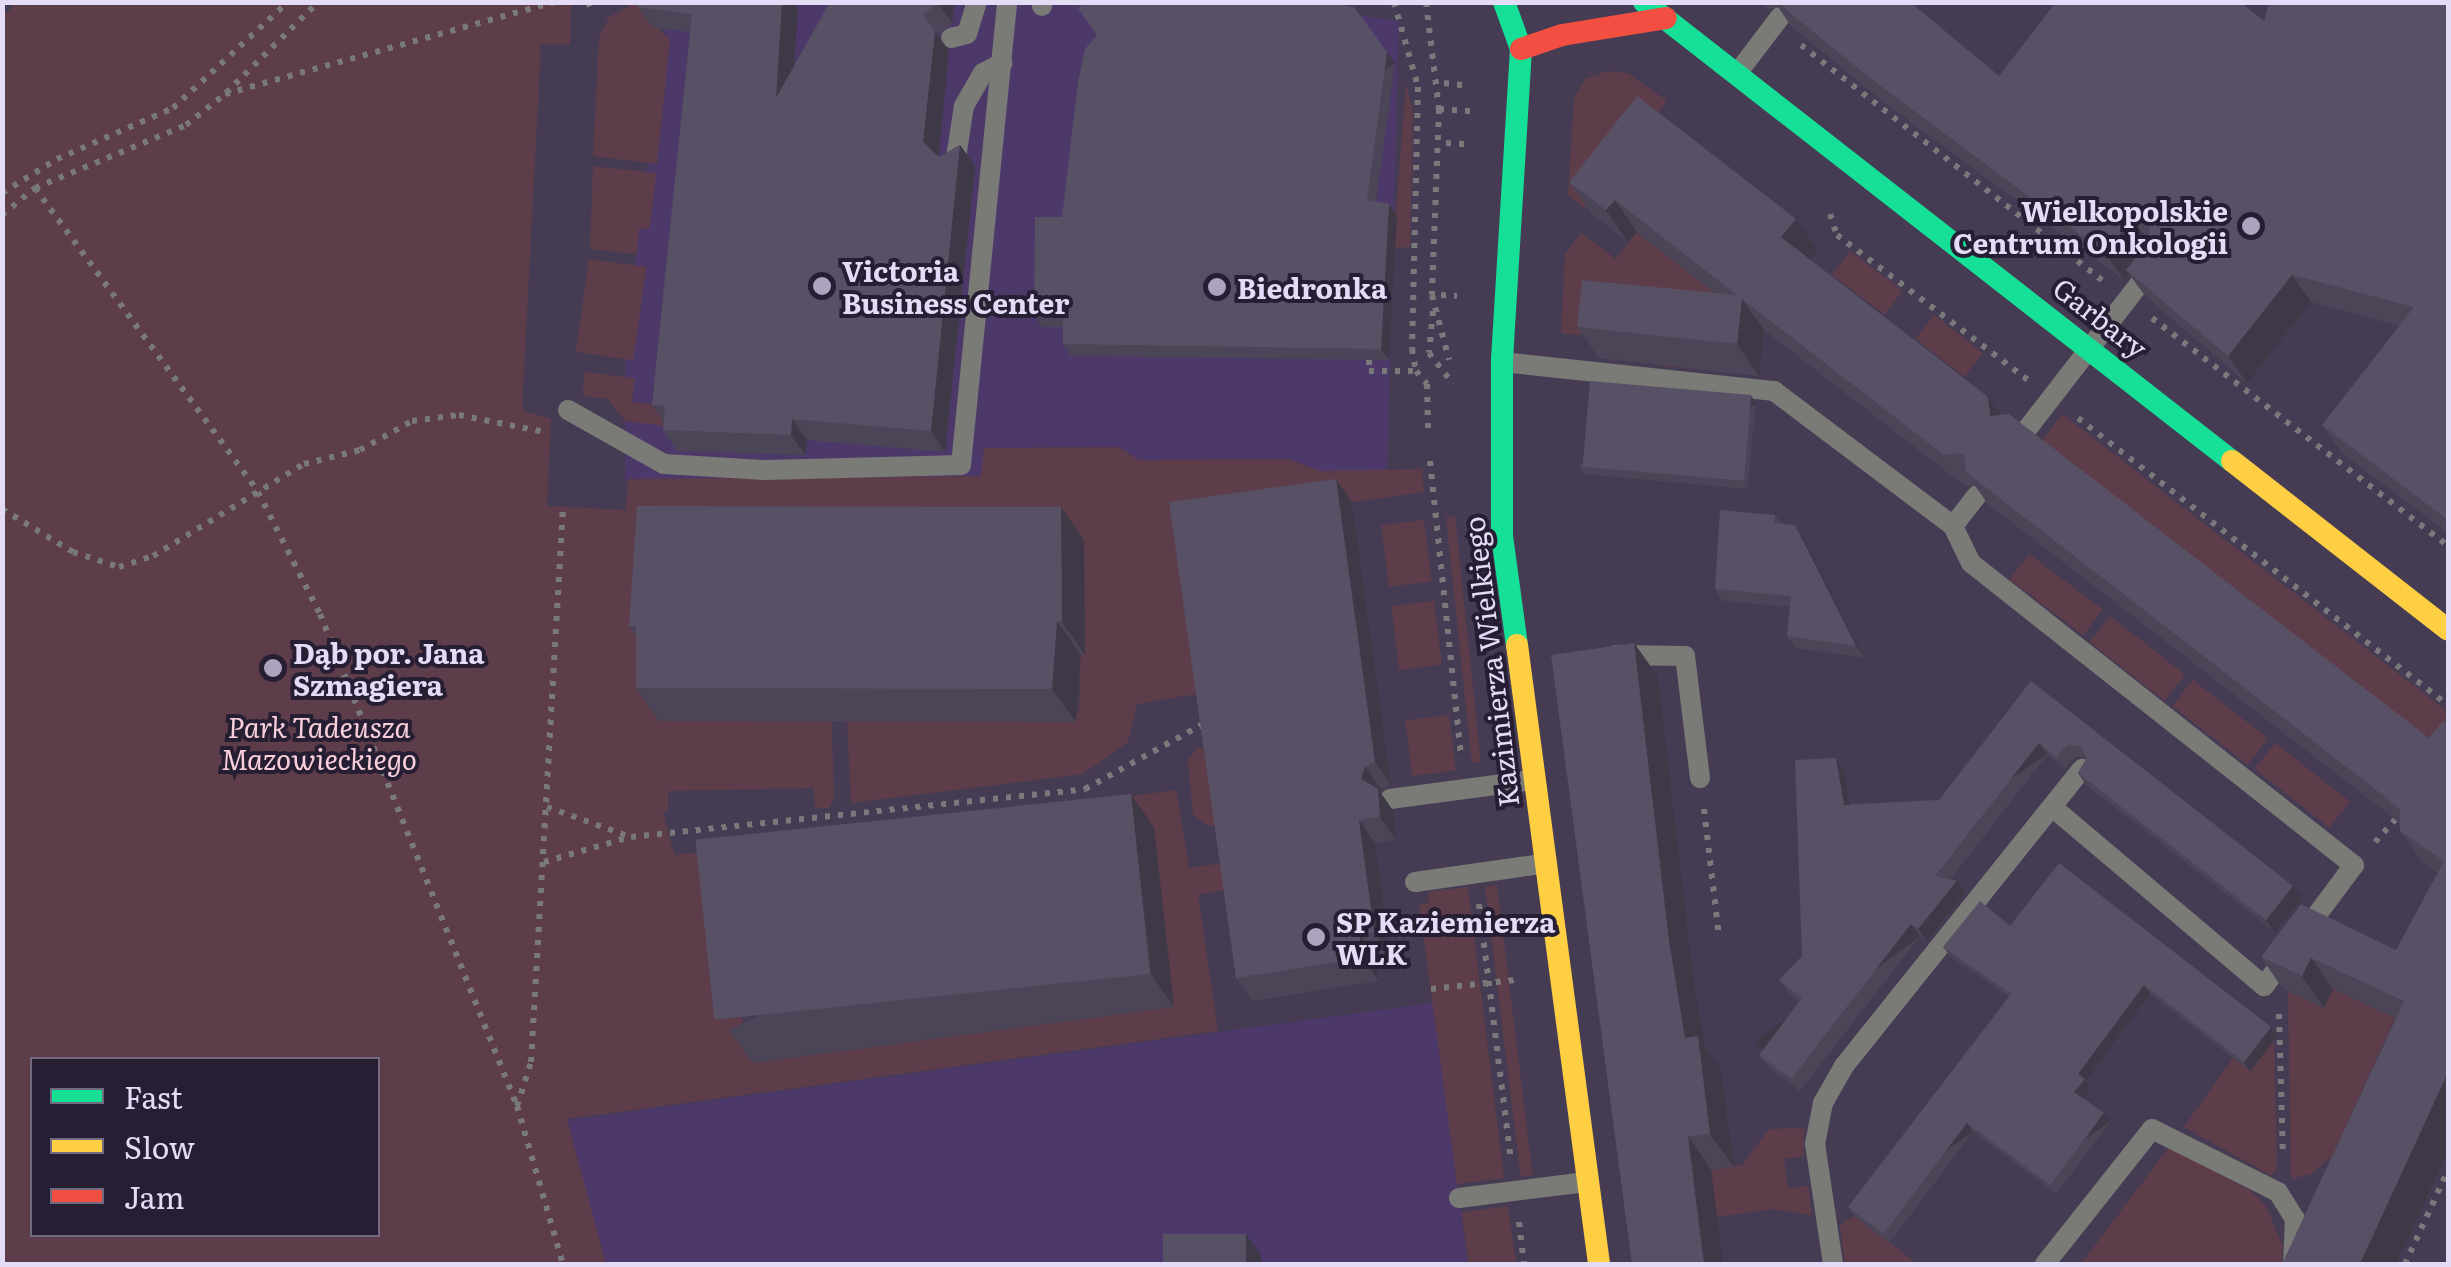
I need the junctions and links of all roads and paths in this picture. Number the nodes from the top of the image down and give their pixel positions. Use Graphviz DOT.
graph roads {
  1 [pos="288,2"];
  2 [pos="318,2"];
  3 [pos="554,2"];
  4 [pos="588,2"];
  5 [pos="977,2"];
  6 [pos="1007,2"];
  7 [pos="1394,2"];
  8 [pos="1426,2"];
  9 [pos="1504,2"];
  10 [pos="1644,2"];
  11 [pos="592,13"];
  12 [pos="1666,18"];
  13 [pos="1777,21"];
  14 [pos="951,38"];
  15 [pos="1521,49"];
  16 [pos="1003,63"];
  17 [pos="1738,73"];
  18 [pos="1444,83"];
  19 [pos="1464,85"];
  20 [pos="1476,86"];
  21 [pos="226,94"];
  22 [pos="1463,100"];
  23 [pos="1439,109"];
  24 [pos="1475,111"];
  25 [pos="1446,144"];
  26 [pos="1469,144"];
  27 [pos="955,164"];
  28 [pos="35,188"];
  29 [pos="2,193"];
  30 [pos="1819,205"];
  31 [pos="2,215"];
  32 [pos="2158,260"];
  33 [pos="2127,300"];
  34 [pos="1433,310"];
  35 [pos="2091,346"];
  36 [pos="1368,360"];
  37 [pos="1502,362"];
  38 [pos="1416,370"];
  39 [pos="2052,397"];
  40 [pos="568,410"];
  41 [pos="1428,428"];
  42 [pos="550,433"];
  43 [pos="2021,438"];
  44 [pos="258,492"];
  45 [pos="1977,495"];
  46 [pos="563,507"];
  47 [pos="2,509"];
  48 [pos="1953,526"];
  49 [pos="2448,546"];
  50 [pos="2448,630"];
  51 [pos="1591,655"];
  52 [pos="1514,656"];
  53 [pos="1544,656"];
  54 [pos="2448,704"];
  55 [pos="1211,720"];
  56 [pos="2082,769"];
  57 [pos="1700,778"];
  58 [pos="1533,780"];
  59 [pos="1390,799"];
  60 [pos="547,807"];
  61 [pos="2053,808"];
  62 [pos="631,837"];
  63 [pos="544,862"];
  64 [pos="1545,864"];
  65 [pos="1416,882"];
  66 [pos="1719,937"];
  67 [pos="1560,975"];
  68 [pos="2264,986"];
  69 [pos="1431,988"];
  70 [pos="516,1106"];
  71 [pos="2448,1170"];
  72 [pos="1588,1182"];
  73 [pos="2278,1192"];
  74 [pos="1459,1198"];
  75 [pos="563,1264"];
  76 [pos="1599,1264"];
  77 [pos="1832,1264"];
  78 [pos="2045,1264"];
  79 [pos="2293,1264"];
  80 [pos="2406,1264"];
  1 -- 29 [label="path"];
  2 -- 21 [label="path"];
  3 -- 21 [label="path"];
  4 -- 11 [label="path"];
  5 -- 14 [label="lane"];
  6 -- 16 [label="lane"];
  7 -- 38 [label="path"];
  8 -- 23 [label="path"];
  9 -- 15 [label="street"];
  10 -- 12 [label="street, Garbary"];
  12 -- 15 [label="street"];
  12 -- 17 [label="street, Garbary"];
  13 -- 17 [label="lane"];
  13 -- 33 [label="path"];
  15 -- 37 [label="street, Kazimierza Wielkiego"];
  16 -- 27 [label="lane"];
  16 -- 40 [label="lane"];
  17 -- 35 [label="street, Garbary"];
  18 -- 19 [label="path"];
  19 -- 20 [label="path"];
  19 -- 22 [label="path"];
  21 -- 28 [label="path"];
  23 -- 24 [label="path"];
  23 -- 34 [label="path"];
  25 -- 26 [label="path"];
  28 -- 31 [label="path"];
  28 -- 44 [label="path"];
  30 -- 39 [label="path"];
  32 -- 33 [label="lane"];
  33 -- 35 [label="lane"];
  33 -- 49 [label="path"];
  35 -- 39 [label="lane"];
  35 -- 50 [label="street, Garbary"];
  36 -- 38 [label="path"];
  37 -- 48 [label="lane"];
  37 -- 52 [label="street, Kazimierza Wielkiego"];
  38 -- 41 [label="path"];
  39 -- 43 [label="lane"];
  39 -- 54 [label="path"];
  42 -- 44 [label="path"];
  44 -- 47 [label="path"];
  44 -- 70 [label="path"];
  45 -- 48 [label="lane"];
  46 -- 60 [label="path"];
  48 -- 68 [label="lane"];
  51 -- 57 [label="lane"];
  52 -- 53 [label="lane"];
  52 -- 58 [label="street, Kazimierza Wielkiego"];
  55 -- 62 [label="path"];
  56 -- 61 [label="lane"];
  57 -- 66 [label="path"];
  58 -- 59 [label="lane"];
  58 -- 64 [label="street, Kazimierza Wielkiego"];
  60 -- 62 [label="path"];
  60 -- 63 [label="path"];
  61 -- 68 [label="lane"];
  61 -- 77 [label="lane"];
  62 -- 63 [label="path"];
  63 -- 70 [label="path"];
  64 -- 65 [label="lane"];
  64 -- 67 [label="street, Kazimierza Wielkiego"];
  67 -- 69 [label="path"];
  67 -- 72 [label="street, Kazimierza Wielkiego"];
  68 -- 73 [label="path"];
  70 -- 75 [label="path"];
  71 -- 80 [label="path"];
  72 -- 74 [label="lane"];
  72 -- 76 [label="street, Kazimierza Wielkiego"];
  73 -- 78 [label="lane"];
  73 -- 79 [label="lane"];
}
